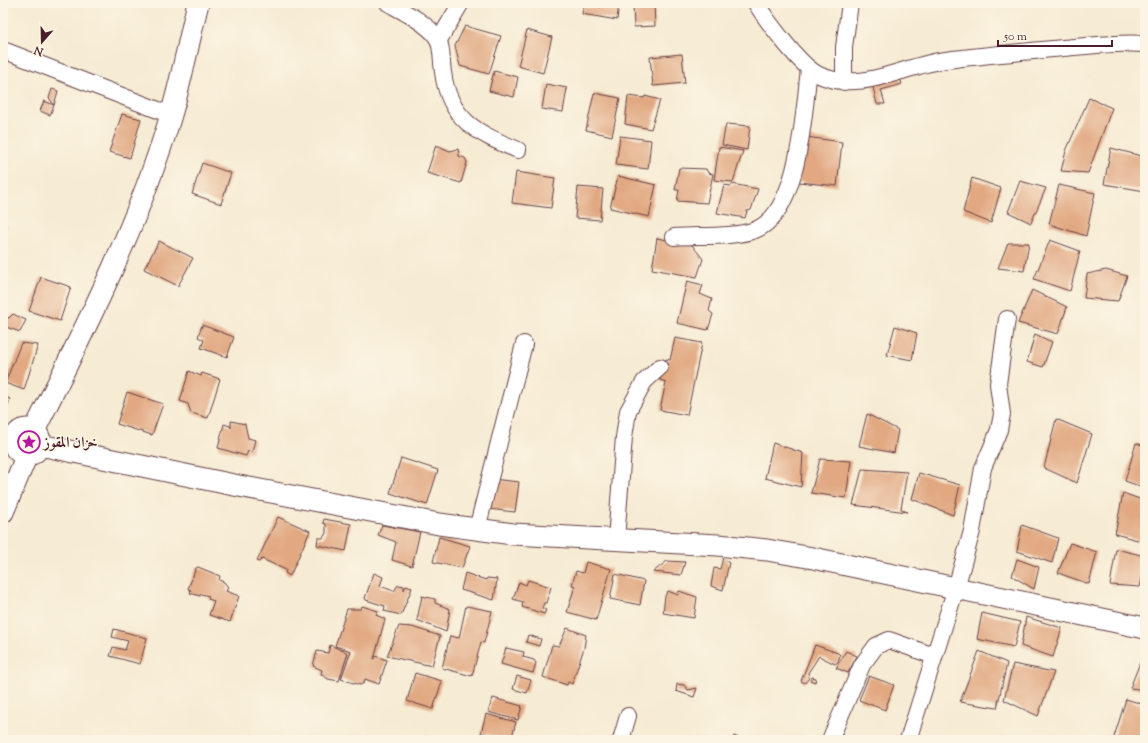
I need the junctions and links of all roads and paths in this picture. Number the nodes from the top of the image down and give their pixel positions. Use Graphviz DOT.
graph roads {
  1 [pos="198,3"];
  2 [pos="388,3"];
  3 [pos="461,3"];
  4 [pos="756,3"];
  5 [pos="850,3"];
  6 [pos="439,40"];
  7 [pos="1145,44"];
  8 [pos="3,50"];
  9 [pos="809,69"];
  10 [pos="844,82"];
  11 [pos="171,115"];
  12 [pos="518,150"];
  13 [pos="674,237"];
  14 [pos="1008,319"];
  15 [pos="524,344"];
  16 [pos="660,367"];
  17 [pos="24,440"];
  18 [pos="3,512"];
  19 [pos="477,529"];
  20 [pos="616,540"];
  21 [pos="956,588"];
  22 [pos="1145,626"];
  23 [pos="934,656"];
  24 [pos="628,716"];
  25 [pos="621,740"];
  26 [pos="830,740"];
  27 [pos="908,740"];
  1 -- 11 [label="street"];
  2 -- 6 [label="street"];
  3 -- 6 [label="street"];
  4 -- 9 [label="street"];
  5 -- 10 [label="street"];
  6 -- 12 [label="street"];
  7 -- 10 [label="street"];
  8 -- 11 [label="street"];
  9 -- 10 [label="street"];
  9 -- 13 [label="street"];
  11 -- 17 [label="street"];
  14 -- 21 [label="street"];
  15 -- 19 [label="street"];
  16 -- 20 [label="street"];
  17 -- 18 [label="street"];
  17 -- 19 [label="street"];
  19 -- 20 [label="street"];
  20 -- 21 [label="street"];
  21 -- 22 [label="street"];
  21 -- 23 [label="street"];
  23 -- 26 [label="street"];
  23 -- 27 [label="street"];
  24 -- 25 [label="street"];
}
